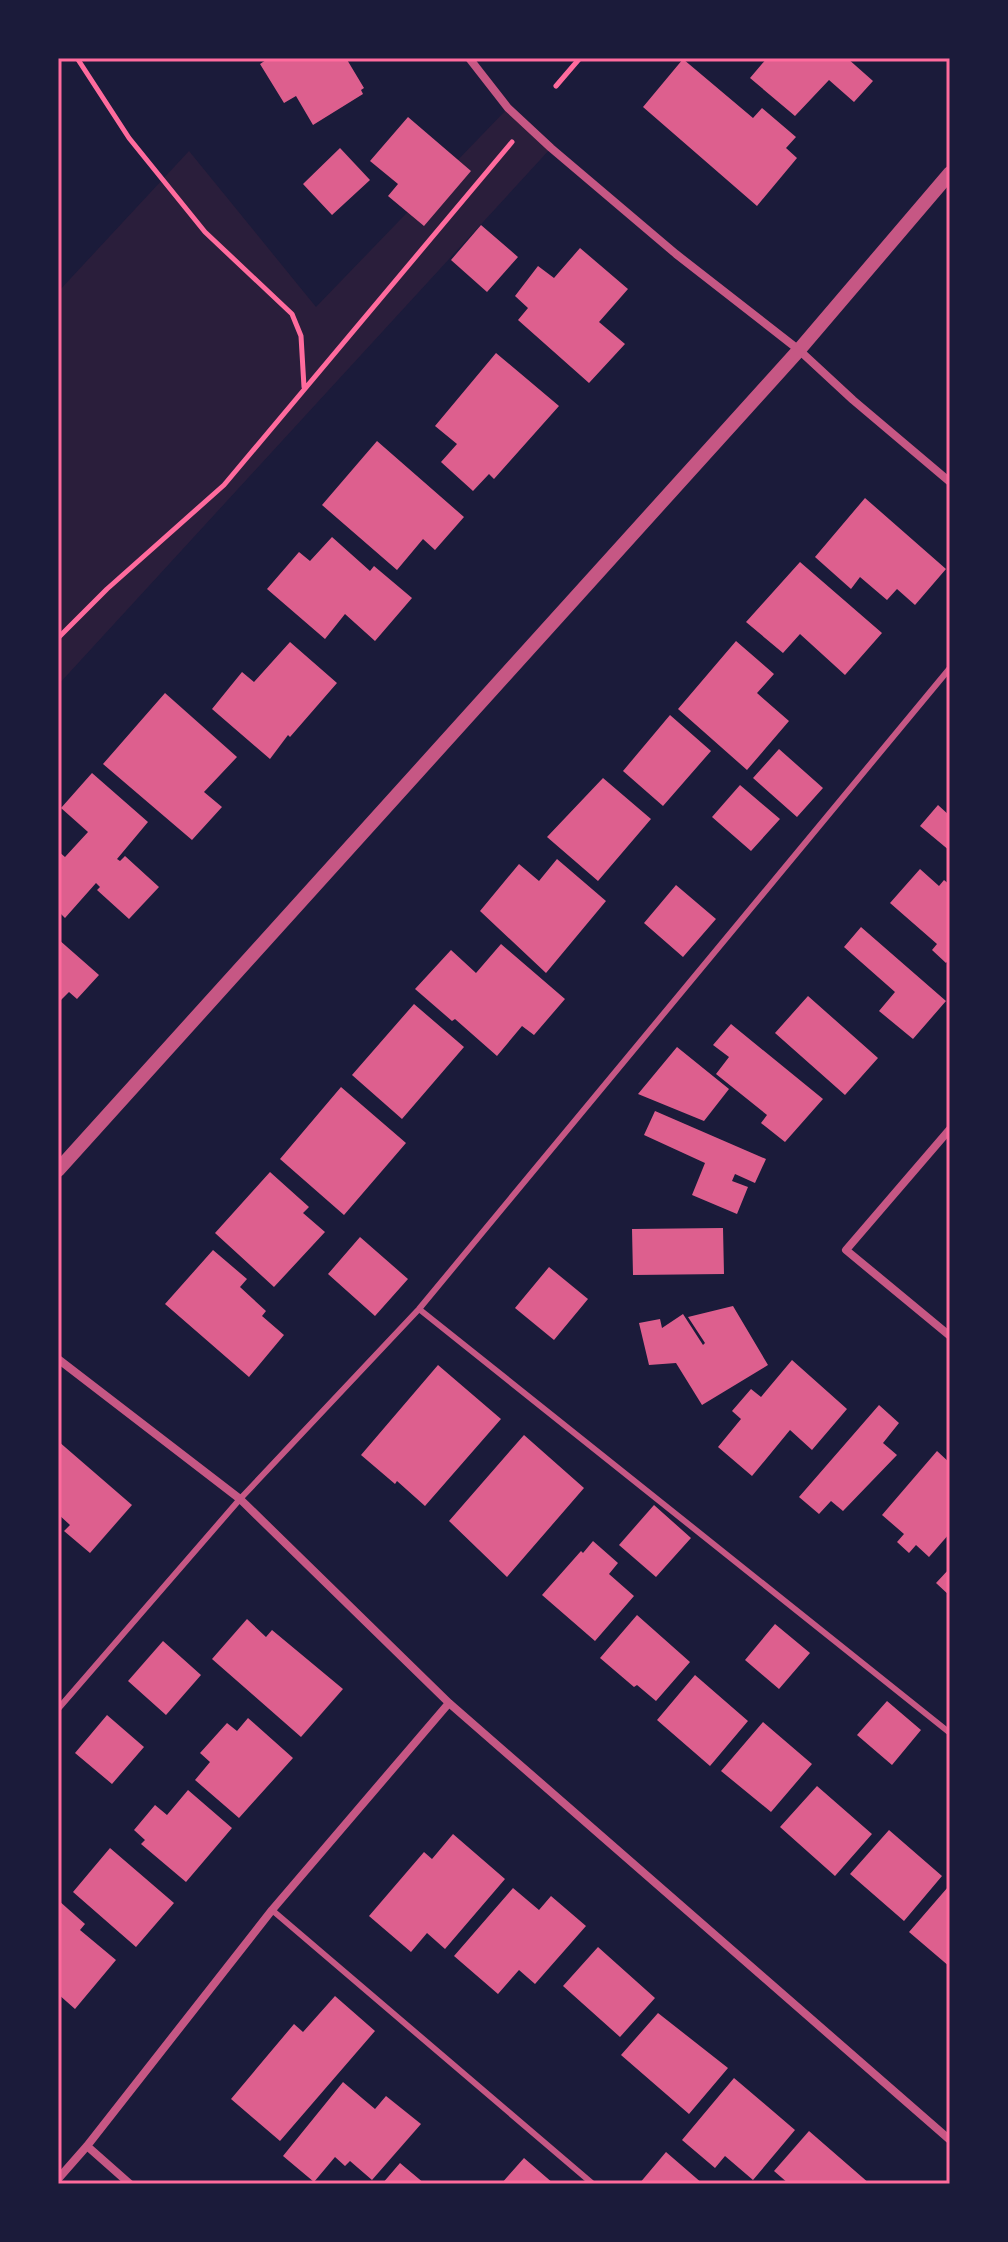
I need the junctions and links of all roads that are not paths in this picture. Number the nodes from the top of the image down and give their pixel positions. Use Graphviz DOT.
graph roads {
  1 [pos="469,58"];
  2 [pos="950,173"];
  3 [pos="799,350"];
  4 [pos="950,482"];
  5 [pos="950,668"];
  6 [pos="950,1129"];
  7 [pos="58,1170"];
  8 [pos="419,1309"];
  9 [pos="950,1336"];
  10 [pos="58,1359"];
  11 [pos="240,1499"];
  12 [pos="449,1703"];
  13 [pos="58,1709"];
  14 [pos="950,1733"];
  15 [pos="272,1910"];
  16 [pos="950,2140"];
  17 [pos="87,2146"];
  18 [pos="58,2179"];
  19 [pos="130,2184"];
  20 [pos="593,2184"];
  1 -- 3 [label="street"];
  2 -- 3 [label="street"];
  3 -- 4 [label="street"];
  3 -- 7 [label="street"];
  5 -- 8 [label="lane"];
  6 -- 9 [label="street"];
  8 -- 11 [label="lane"];
  8 -- 14 [label="lane"];
  10 -- 11 [label="street"];
  11 -- 12 [label="street"];
  11 -- 13 [label="lane"];
  12 -- 15 [label="street"];
  12 -- 16 [label="street"];
  15 -- 17 [label="street"];
  15 -- 20 [label="lane"];
  17 -- 18 [label="street"];
  17 -- 19 [label="street"];
}
